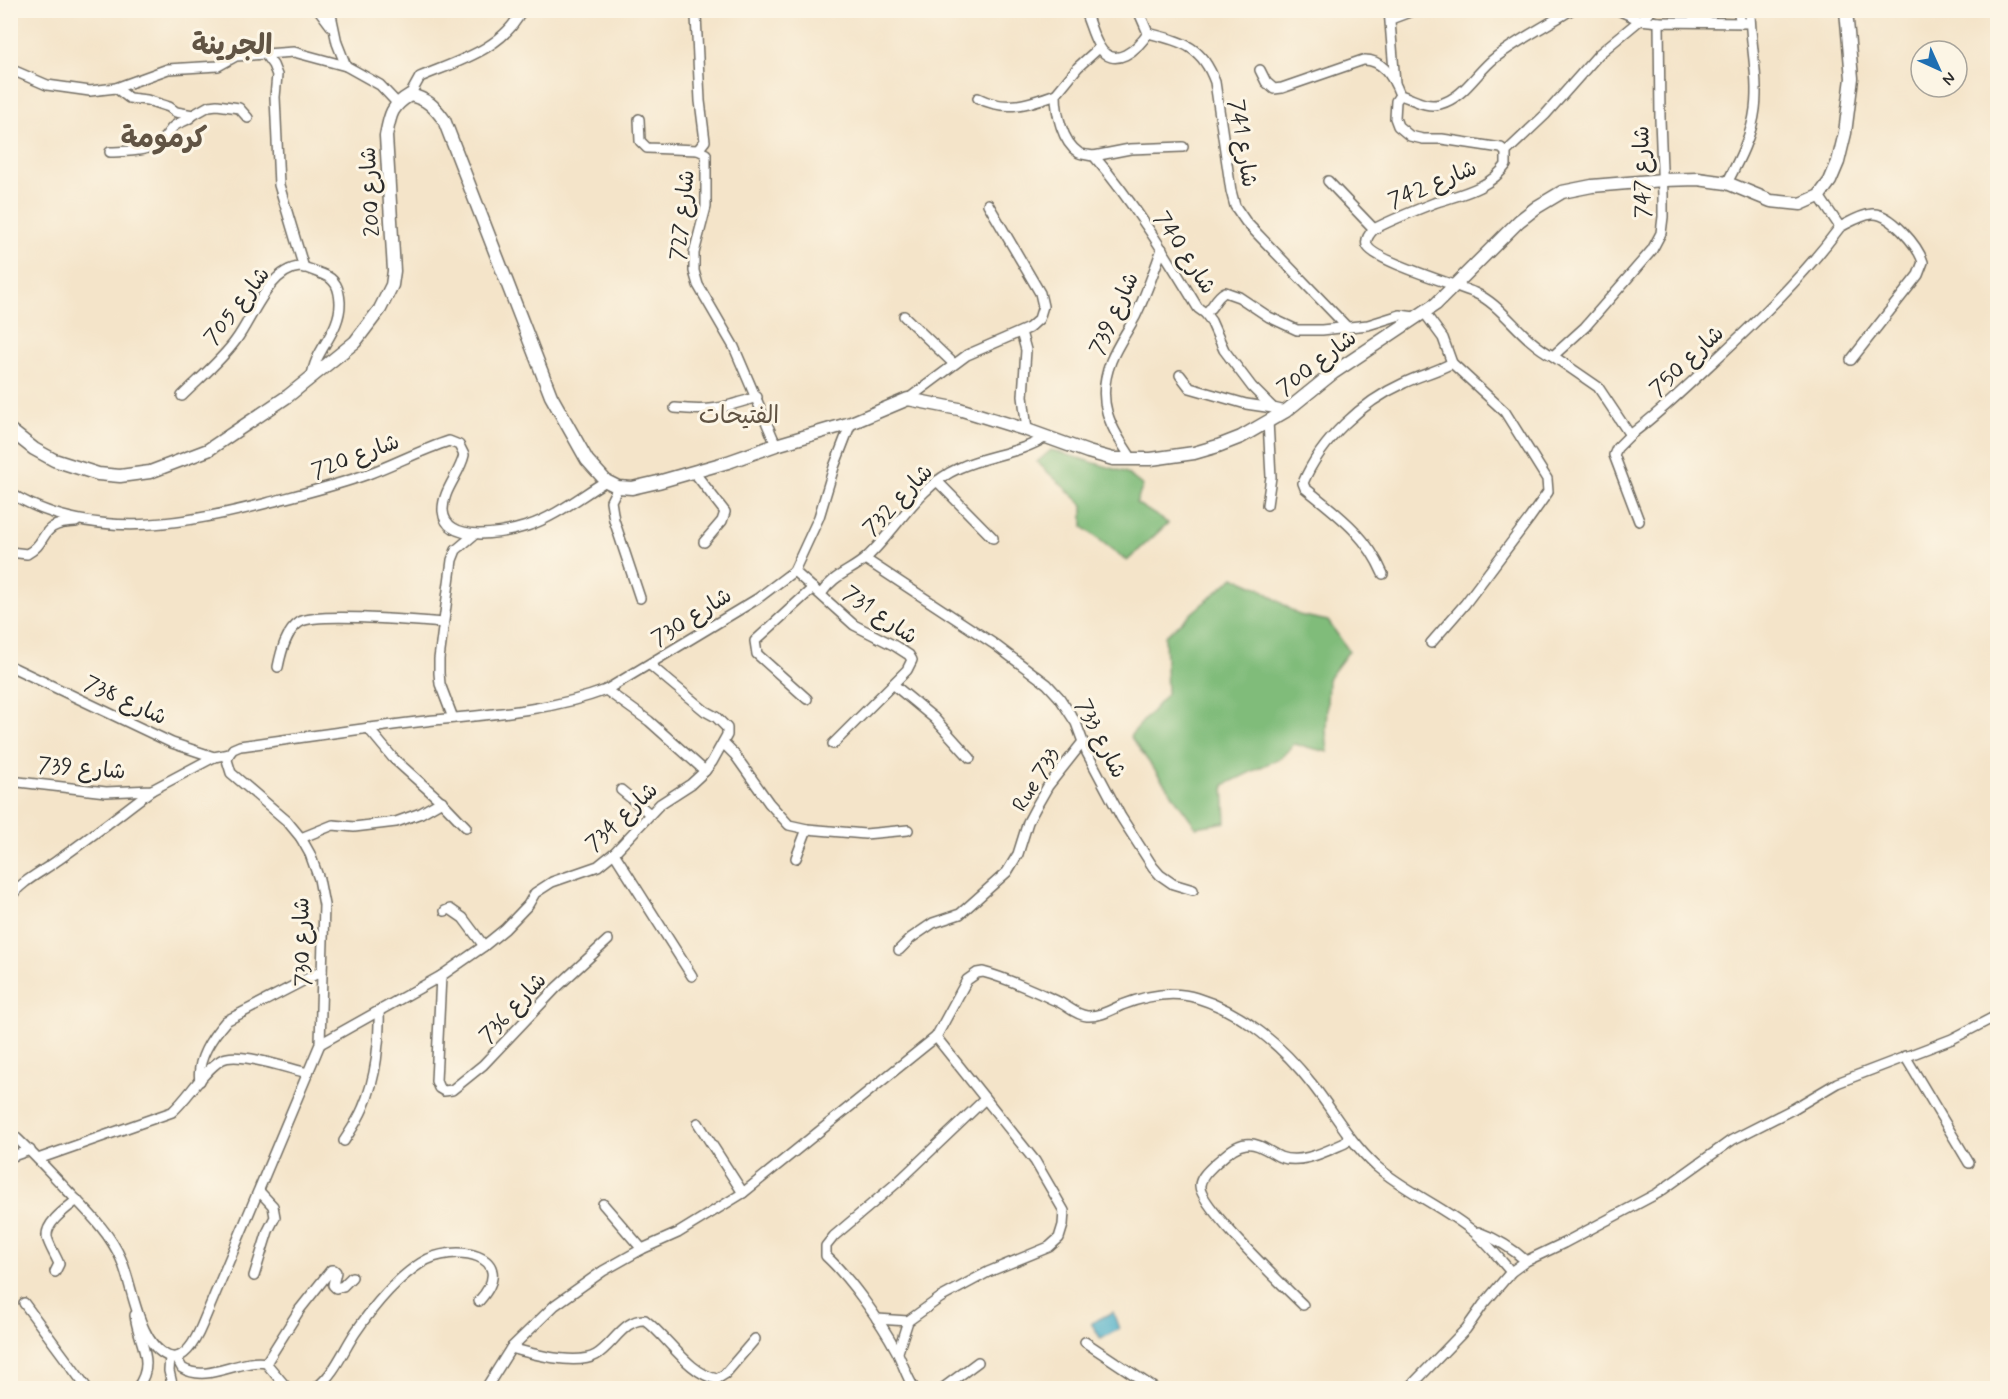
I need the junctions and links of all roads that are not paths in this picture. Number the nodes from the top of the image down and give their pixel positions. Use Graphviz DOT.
graph roads {
  1 [pos="319,10"];
  2 [pos="330,10"];
  3 [pos="522,10"];
  4 [pos="1084,10"];
  5 [pos="1138,10"];
  6 [pos="1415,10"];
  7 [pos="1571,10"];
  8 [pos="1618,10"];
  9 [pos="1653,10"];
  10 [pos="1738,10"];
  11 [pos="1750,10"];
  12 [pos="1846,10"];
  13 [pos="696,15"];
  14 [pos="1390,15"];
  15 [pos="1640,20"];
  16 [pos="1659,22"];
  17 [pos="1746,23"];
  18 [pos="1148,33"];
  19 [pos="335,34"];
  20 [pos="1099,48"];
  21 [pos="265,54"];
  22 [pos="346,66"];
  23 [pos="10,69"];
  24 [pos="1260,70"];
  25 [pos="1395,83"];
  26 [pos="116,88"];
  27 [pos="1056,94"];
  28 [pos="411,95"];
  29 [pos="1400,95"];
  30 [pos="978,98"];
  31 [pos="397,104"];
  32 [pos="193,115"];
  33 [pos="248,118"];
  34 [pos="639,119"];
  35 [pos="1183,147"];
  36 [pos="698,150"];
  37 [pos="110,152"];
  38 [pos="1506,152"];
  39 [pos="1094,156"];
  40 [pos="1663,180"];
  41 [pos="1328,182"];
  42 [pos="1727,183"];
  43 [pos="1819,196"];
  44 [pos="988,204"];
  45 [pos="1840,227"];
  46 [pos="1374,229"];
  47 [pos="1162,249"];
  48 [pos="304,268"];
  49 [pos="1455,286"];
  50 [pos="1205,313"];
  51 [pos="1420,315"];
  52 [pos="904,316"];
  53 [pos="1347,327"];
  54 [pos="1021,332"];
  55 [pos="1553,356"];
  56 [pos="1851,360"];
  57 [pos="1452,363"];
  58 [pos="954,364"];
  59 [pos="1180,375"];
  60 [pos="312,377"];
  61 [pos="182,396"];
  62 [pos="757,397"];
  63 [pos="908,399"];
  64 [pos="675,408"];
  65 [pos="1273,408"];
  66 [pos="1286,411"];
  67 [pos="1268,421"];
  68 [pos="851,423"];
  69 [pos="10,430"];
  70 [pos="1027,430"];
  71 [pos="1630,435"];
  72 [pos="1046,437"];
  73 [pos="776,445"];
  74 [pos="1132,459"];
  75 [pos="694,472"];
  76 [pos="606,481"];
  77 [pos="937,481"];
  78 [pos="618,487"];
  79 [pos="10,493"];
  80 [pos="1267,505"];
  81 [pos="1640,521"];
  82 [pos="96,523"];
  83 [pos="476,534"];
  84 [pos="993,538"];
  85 [pos="704,542"];
  86 [pos="10,552"];
  87 [pos="865,559"];
  88 [pos="794,571"];
  89 [pos="1383,574"];
  90 [pos="817,591"];
  91 [pos="640,598"];
  92 [pos="443,623"];
  93 [pos="1431,643"];
  94 [pos="650,665"];
  95 [pos="10,666"];
  96 [pos="278,667"];
  97 [pos="894,685"];
  98 [pos="606,690"];
  99 [pos="807,699"];
  100 [pos="453,718"];
  101 [pos="368,728"];
  102 [pos="723,743"];
  103 [pos="1082,743"];
  104 [pos="833,744"];
  105 [pos="229,754"];
  106 [pos="214,757"];
  107 [pos="970,758"];
  108 [pos="705,771"];
  109 [pos="10,781"];
  110 [pos="152,790"];
  111 [pos="621,790"];
  112 [pos="442,801"];
  113 [pos="650,814"];
  114 [pos="466,827"];
  115 [pos="807,829"];
  116 [pos="908,830"];
  117 [pos="302,838"];
  118 [pos="614,853"];
  119 [pos="796,858"];
  120 [pos="1193,890"];
  121 [pos="10,898"];
  122 [pos="445,911"];
  123 [pos="608,940"];
  124 [pos="484,946"];
  125 [pos="899,950"];
  126 [pos="322,971"];
  127 [pos="441,976"];
  128 [pos="692,976"];
  129 [pos="379,1010"];
  130 [pos="1998,1016"];
  131 [pos="936,1037"];
  132 [pos="320,1044"];
  133 [pos="1905,1056"];
  134 [pos="308,1074"];
  135 [pos="200,1081"];
  136 [pos="984,1100"];
  137 [pos="698,1123"];
  138 [pos="1339,1124"];
  139 [pos="10,1132"];
  140 [pos="1348,1136"];
  141 [pos="344,1141"];
  142 [pos="1332,1147"];
  143 [pos="30,1150"];
  144 [pos="10,1157"];
  145 [pos="38,1159"];
  146 [pos="1969,1163"];
  147 [pos="259,1191"];
  148 [pos="743,1192"];
  149 [pos="77,1200"];
  150 [pos="603,1204"];
  151 [pos="1473,1231"];
  152 [pos="642,1249"];
  153 [pos="1526,1261"];
  154 [pos="55,1272"];
  155 [pos="1511,1272"];
  156 [pos="254,1276"];
  157 [pos="352,1277"];
  158 [pos="131,1289"];
  159 [pos="479,1301"];
  160 [pos="24,1303"];
  161 [pos="1303,1305"];
  162 [pos="877,1319"];
  163 [pos="908,1321"];
  164 [pos="755,1339"];
  165 [pos="1085,1342"];
  166 [pos="511,1348"];
  167 [pos="898,1352"];
  168 [pos="173,1357"];
  169 [pos="978,1362"];
  170 [pos="266,1363"];
  171 [pos="279,1379"];
  172 [pos="87,1389"];
  173 [pos="137,1389"];
  174 [pos="173,1389"];
  175 [pos="287,1389"];
  176 [pos="297,1389"];
  177 [pos="316,1389"];
  178 [pos="486,1389"];
  179 [pos="914,1389"];
  180 [pos="943,1389"];
  181 [pos="1154,1389"];
  182 [pos="1409,1389"];
  1 -- 19 [label="street"];
  2 -- 19 [label="street"];
  3 -- 28 [label="street"];
  4 -- 20 [label="street"];
  5 -- 18 [label="street"];
  6 -- 14 [label="street"];
  7 -- 29 [label="street"];
  8 -- 15 [label="street"];
  9 -- 15 [label="street, شارع 742"];
  10 -- 17 [label="street"];
  11 -- 17 [label="street"];
  12 -- 43 [label="main road"];
  13 -- 36 [label="street, شارع 727"];
  14 -- 25 [label="street"];
  15 -- 16 [label="street"];
  15 -- 38 [label="street, شارع 742"];
  16 -- 17 [label="street"];
  16 -- 40 [label="street, شارع 747"];
  17 -- 42 [label="street"];
  18 -- 20 [label="street"];
  18 -- 53 [label="street, شارع 741"];
  19 -- 22 [label="street"];
  20 -- 27 [label="street"];
  21 -- 22 [label="street"];
  21 -- 26 [label="street"];
  21 -- 48 [label="street"];
  22 -- 31 [label="street"];
  23 -- 26 [label="street"];
  24 -- 25 [label="street"];
  25 -- 29 [label="street"];
  26 -- 32 [label="street"];
  27 -- 30 [label="street"];
  27 -- 39 [label="street, شارع 740"];
  28 -- 31 [label="main road"];
  28 -- 76 [label="main road"];
  29 -- 38 [label="street"];
  31 -- 60 [label="main road, شارع 200"];
  32 -- 33 [label="street"];
  32 -- 37 [label="street"];
  34 -- 36 [label="street"];
  35 -- 39 [label="street"];
  36 -- 62 [label="street, شارع 727"];
  38 -- 46 [label="street, شارع 742"];
  39 -- 47 [label="street, شارع 740"];
  40 -- 42 [label="main road, شارع 700"];
  40 -- 49 [label="main road, شارع 700"];
  40 -- 55 [label="street, شارع 747"];
  41 -- 46 [label="street"];
  42 -- 43 [label="main road, شارع 700"];
  43 -- 45 [label="street"];
  44 -- 54 [label="street"];
  45 -- 56 [label="street, شارع 750"];
  45 -- 71 [label="street, شارع 750"];
  46 -- 49 [label="street, شارع 742"];
  47 -- 50 [label="street, شارع 740"];
  47 -- 74 [label="street, شارع 739"];
  48 -- 60 [label="street, شارع 705"];
  48 -- 61 [label="street, شارع 705"];
  49 -- 51 [label="main road, شارع 700"];
  49 -- 55 [label="street"];
  50 -- 53 [label="street, شارع 740"];
  50 -- 65 [label="street"];
  51 -- 53 [label="street, شارع 740"];
  51 -- 57 [label="street"];
  51 -- 66 [label="main road, شارع 700"];
  52 -- 58 [label="street"];
  54 -- 58 [label="street"];
  54 -- 70 [label="street"];
  55 -- 71 [label="street"];
  57 -- 89 [label="street"];
  57 -- 93 [label="street"];
  58 -- 63 [label="street"];
  59 -- 65 [label="street"];
  60 -- 69 [label="main road, شارع 200"];
  62 -- 64 [label="street"];
  62 -- 73 [label="street, شارع 727"];
  63 -- 68 [label="main road"];
  63 -- 70 [label="main road, شارع 700"];
  65 -- 66 [label="street"];
  66 -- 67 [label="main road, شارع 700"];
  67 -- 74 [label="main road, شارع 700"];
  67 -- 80 [label="street"];
  68 -- 73 [label="main road"];
  68 -- 88 [label="street, شارع 730"];
  70 -- 72 [label="main road, شارع 700"];
  71 -- 81 [label="street, شارع 750"];
  72 -- 74 [label="main road, شارع 700"];
  72 -- 77 [label="street, شارع 732"];
  73 -- 75 [label="main road"];
  75 -- 78 [label="main road"];
  75 -- 85 [label="street"];
  76 -- 78 [label="main road"];
  76 -- 83 [label="street, شارع 720"];
  77 -- 84 [label="street"];
  77 -- 87 [label="street, شارع 732"];
  78 -- 91 [label="street"];
  79 -- 82 [label="street, شارع 720"];
  82 -- 83 [label="street, شارع 720"];
  82 -- 86 [label="street"];
  83 -- 92 [label="street"];
  87 -- 90 [label="street, شارع 732"];
  87 -- 103 [label="street, شارع 733"];
  88 -- 90 [label="street, شارع 731"];
  88 -- 94 [label="street, شارع 730"];
  90 -- 97 [label="street, شارع 731"];
  90 -- 99 [label="street, شارع 732"];
  92 -- 96 [label="street"];
  92 -- 100 [label="street"];
  94 -- 98 [label="street, شارع 730"];
  94 -- 102 [label="street"];
  95 -- 106 [label="street, شارع 738"];
  97 -- 104 [label="street, شارع 731"];
  97 -- 107 [label="street"];
  98 -- 100 [label="street, شارع 730"];
  98 -- 108 [label="street"];
  100 -- 101 [label="street, شارع 730"];
  101 -- 105 [label="street, شارع 730"];
  101 -- 112 [label="street"];
  102 -- 108 [label="street, شارع 734"];
  102 -- 115 [label="street"];
  103 -- 120 [label="street, شارع 733"];
  103 -- 125 [label="street, Rue 733"];
  105 -- 106 [label="street, شارع 738"];
  105 -- 117 [label="street, شارع 730"];
  106 -- 110 [label="street, شارع 739"];
  108 -- 113 [label="street, شارع 734"];
  109 -- 110 [label="street, شارع 739"];
  110 -- 121 [label="street"];
  111 -- 113 [label="street"];
  112 -- 114 [label="street"];
  112 -- 117 [label="street"];
  113 -- 118 [label="street, شارع 734"];
  115 -- 116 [label="street"];
  115 -- 119 [label="street"];
  117 -- 126 [label="street, شارع 730"];
  118 -- 124 [label="street, شارع 734"];
  118 -- 128 [label="street"];
  122 -- 124 [label="street"];
  123 -- 127 [label="street, شارع 736"];
  124 -- 127 [label="street, شارع 734"];
  126 -- 132 [label="street, شارع 730"];
  126 -- 135 [label="street"];
  127 -- 129 [label="street, شارع 734"];
  129 -- 132 [label="street, شارع 734"];
  129 -- 141 [label="street"];
  130 -- 133 [label="street"];
  131 -- 136 [label="street"];
  131 -- 138 [label="street"];
  131 -- 148 [label="street"];
  132 -- 134 [label="street, شارع 730"];
  133 -- 146 [label="street"];
  133 -- 153 [label="street"];
  134 -- 135 [label="street"];
  134 -- 147 [label="street, شارع 730"];
  135 -- 145 [label="street"];
  136 -- 162 [label="street"];
  136 -- 163 [label="street"];
  137 -- 148 [label="street"];
  138 -- 140 [label="street"];
  138 -- 142 [label="street"];
  139 -- 143 [label="street"];
  140 -- 142 [label="street"];
  140 -- 151 [label="street"];
  142 -- 161 [label="street"];
  143 -- 144 [label="street"];
  143 -- 145 [label="street"];
  145 -- 149 [label="street"];
  147 -- 156 [label="street"];
  147 -- 168 [label="street, شارع 730"];
  148 -- 152 [label="street"];
  149 -- 154 [label="street"];
  149 -- 158 [label="street"];
  150 -- 152 [label="street"];
  151 -- 153 [label="street"];
  151 -- 155 [label="street"];
  152 -- 166 [label="street"];
  153 -- 155 [label="street"];
  155 -- 182 [label="street"];
  157 -- 170 [label="street"];
  158 -- 168 [label="street"];
  158 -- 173 [label="street"];
  159 -- 177 [label="street"];
  160 -- 172 [label="street"];
  162 -- 163 [label="street"];
  162 -- 167 [label="street"];
  163 -- 167 [label="street"];
  164 -- 166 [label="street"];
  165 -- 181 [label="street"];
  166 -- 178 [label="street"];
  167 -- 179 [label="street"];
  168 -- 170 [label="street"];
  168 -- 174 [label="street"];
  169 -- 180 [label="street"];
  170 -- 171 [label="street"];
  171 -- 175 [label="street"];
  171 -- 176 [label="street"];
}
